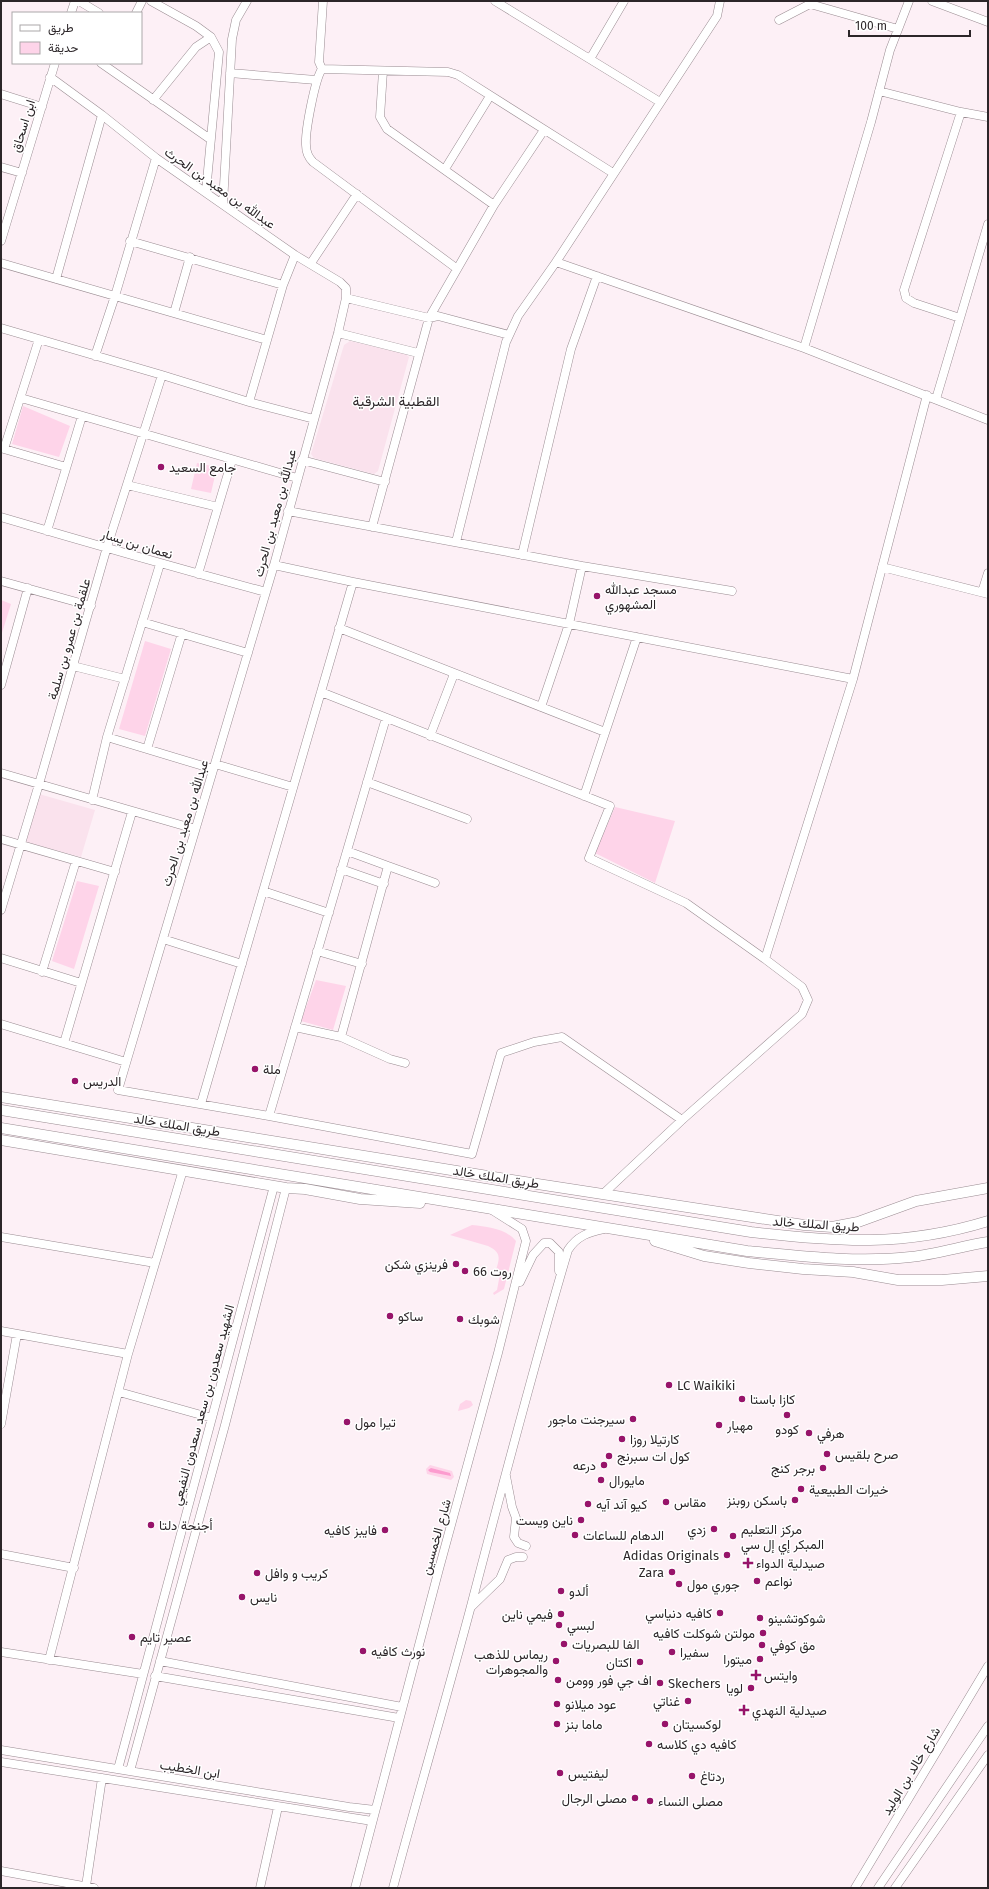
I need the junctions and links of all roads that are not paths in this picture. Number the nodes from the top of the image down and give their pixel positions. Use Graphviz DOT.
graph roads {
  1 [pos="75,1"];
  2 [pos="80,1"];
  3 [pos="142,1"];
  4 [pos="151,1"];
  5 [pos="247,1"];
  6 [pos="323,1"];
  7 [pos="495,1"];
  8 [pos="624,1"];
  9 [pos="720,1"];
  10 [pos="909,1"];
  11 [pos="932,1"];
  12 [pos="811,3"];
  13 [pos="71,12"];
  14 [pos="98,12"];
  15 [pos="136,12"];
  16 [pos="779,20"];
  17 [pos="988,22"];
  18 [pos="898,29"];
  19 [pos="210,37"];
  20 [pos="590,59"];
  21 [pos="55,64"];
  22 [pos="112,66"];
  23 [pos="322,69"];
  24 [pos="384,71"];
  25 [pos="230,73"];
  26 [pos="50,77"];
  27 [pos="316,80"];
  28 [pos="880,91"];
  29 [pos="1,94"];
  30 [pos="490,96"];
  31 [pos="153,100"];
  32 [pos="660,102"];
  33 [pos="42,107"];
  34 [pos="960,112"];
  35 [pos="102,114"];
  36 [pos="988,117"];
  37 [pos="544,130"];
  38 [pos="210,139"];
  39 [pos="156,158"];
  40 [pos="1,166"];
  41 [pos="445,169"];
  42 [pos="22,173"];
  43 [pos="613,173"];
  44 [pos="206,192"];
  45 [pos="357,194"];
  46 [pos="223,204"];
  47 [pos="494,205"];
  48 [pos="988,224"];
  49 [pos="1,241"];
  50 [pos="130,241"];
  51 [pos="295,255"];
  52 [pos="190,257"];
  53 [pos="556,262"];
  54 [pos="1,263"];
  55 [pos="311,263"];
  56 [pos="456,268"];
  57 [pos="597,276"];
  58 [pos="56,279"];
  59 [pos="283,285"];
  60 [pos="115,296"];
  61 [pos="346,298"];
  62 [pos="174,313"];
  63 [pos="429,318"];
  64 [pos="960,318"];
  65 [pos="1,328"];
  66 [pos="338,333"];
  67 [pos="509,334"];
  68 [pos="39,339"];
  69 [pos="267,340"];
  70 [pos="804,348"];
  71 [pos="418,353"];
  72 [pos="95,356"];
  73 [pos="162,375"];
  74 [pos="927,395"];
  75 [pos="21,398"];
  76 [pos="936,399"];
  77 [pos="249,402"];
  78 [pos="82,416"];
  79 [pos="314,419"];
  80 [pos="988,420"];
  81 [pos="143,434"];
  82 [pos="3,449"];
  83 [pos="232,460"];
  84 [pos="302,460"];
  85 [pos="66,467"];
  86 [pos="297,478"];
  87 [pos="385,482"];
  88 [pos="127,485"];
  89 [pos="218,507"];
  90 [pos="288,511"];
  91 [pos="1,517"];
  92 [pos="372,527"];
  93 [pos="47,531"];
  94 [pos="456,542"];
  95 [pos="107,547"];
  96 [pos="522,555"];
  97 [pos="160,564"];
  98 [pos="274,565"];
  99 [pos="582,566"];
  100 [pos="882,567"];
  101 [pos="988,573"];
  102 [pos="198,574"];
  103 [pos="1,581"];
  104 [pos="353,582"];
  105 [pos="28,588"];
  106 [pos="732,590"];
  107 [pos="266,592"];
  108 [pos="985,593"];
  109 [pos="91,606"];
  110 [pos="142,622"];
  111 [pos="569,624"];
  112 [pos="339,628"];
  113 [pos="182,633"];
  114 [pos="637,637"];
  115 [pos="248,653"];
  116 [pos="73,666"];
  117 [pos="454,674"];
  118 [pos="125,679"];
  119 [pos="853,679"];
  120 [pos="1,685"];
  121 [pos="321,692"];
  122 [pos="541,707"];
  123 [pos="386,718"];
  124 [pos="605,732"];
  125 [pos="430,736"];
  126 [pos="107,738"];
  127 [pos="147,749"];
  128 [pos="214,766"];
  129 [pos="1,773"];
  130 [pos="367,782"];
  131 [pos="39,784"];
  132 [pos="293,787"];
  133 [pos="584,796"];
  134 [pos="92,800"];
  135 [pos="132,812"];
  136 [pos="467,819"];
  137 [pos="195,830"];
  138 [pos="1,839"];
  139 [pos="21,845"];
  140 [pos="347,851"];
  141 [pos="76,861"];
  142 [pos="388,866"];
  143 [pos="341,869"];
  144 [pos="115,872"];
  145 [pos="436,883"];
  146 [pos="384,884"];
  147 [pos="263,891"];
  148 [pos="1,910"];
  149 [pos="329,913"];
  150 [pos="163,939"];
  151 [pos="318,951"];
  152 [pos="1,958"];
  153 [pos="765,958"];
  154 [pos="242,964"];
  155 [pos="362,964"];
  156 [pos="42,972"];
  157 [pos="81,983"];
  158 [pos="1,1025"];
  159 [pos="295,1027"];
  160 [pos="341,1037"];
  161 [pos="64,1043"];
  162 [pos="126,1062"];
  163 [pos="405,1063"];
  164 [pos="1,1097"];
  165 [pos="201,1104"];
  166 [pos="1,1110"];
  167 [pos="269,1116"];
  168 [pos="682,1120"];
  169 [pos="1,1128"];
  170 [pos="1,1140"];
  171 [pos="183,1170"];
  172 [pos="274,1186"];
  173 [pos="286,1188"];
  174 [pos="988,1188"];
  175 [pos="602,1194"];
  176 [pos="490,1209"];
  177 [pos="988,1221"];
  178 [pos="611,1228"];
  179 [pos="1,1237"];
  180 [pos="988,1242"];
  181 [pos="155,1263"];
  182 [pos="988,1276"];
  183 [pos="559,1282"];
  184 [pos="512,1299"];
  185 [pos="1,1331"];
  186 [pos="17,1334"];
  187 [pos="128,1354"];
  188 [pos="119,1392"];
  189 [pos="212,1418"];
  190 [pos="1,1424"];
  191 [pos="505,1472"];
  192 [pos="526,1546"];
  193 [pos="1,1554"];
  194 [pos="523,1558"];
  195 [pos="74,1568"];
  196 [pos="471,1608"];
  197 [pos="1,1652"];
  198 [pos="49,1660"];
  199 [pos="160,1661"];
  200 [pos="988,1666"];
  201 [pos="143,1674"];
  202 [pos="156,1676"];
  203 [pos="402,1708"];
  204 [pos="399,1718"];
  205 [pos="988,1726"];
  206 [pos="1,1750"];
  207 [pos="988,1755"];
  208 [pos="1,1762"];
  209 [pos="118,1769"];
  210 [pos="130,1771"];
  211 [pos="102,1778"];
  212 [pos="278,1807"];
  213 [pos="375,1810"];
  214 [pos="372,1821"];
  215 [pos="1,1871"];
  216 [pos="90,1887"];
  217 [pos="260,1888"];
  218 [pos="354,1888"];
  219 [pos="393,1888"];
  220 [pos="855,1888"];
  221 [pos="878,1888"];
  222 [pos="895,1888"];
  1 -- 13 [label="street"];
  2 -- 14 [label="street"];
  3 -- 15 [label="street"];
  4 -- 19 [label="street"];
  5 -- 25 [label="street"];
  6 -- 23 [label="street"];
  7 -- 20 [label="street"];
  8 -- 20 [label="street"];
  9 -- 32 [label="street"];
  10 -- 18 [label="street"];
  11 -- 17 [label="street"];
  12 -- 16 [label="street"];
  12 -- 18 [label="street"];
  18 -- 28 [label="street"];
  19 -- 31 [label="street"];
  19 -- 38 [label="street"];
  20 -- 32 [label="street"];
  21 -- 26 [label="street, ابن اسحاق"];
  22 -- 31 [label="street"];
  23 -- 24 [label="street"];
  23 -- 27 [label="street"];
  24 -- 30 [label="street"];
  24 -- 41 [label="street"];
  25 -- 27 [label="street"];
  25 -- 46 [label="street"];
  26 -- 33 [label="street, ابن اسحاق"];
  26 -- 35 [label="street, عبدالله بن معبد بن الحرث"];
  27 -- 45 [label="street"];
  28 -- 34 [label="street"];
  28 -- 70 [label="street"];
  29 -- 33 [label="street"];
  30 -- 37 [label="street"];
  30 -- 41 [label="street"];
  31 -- 38 [label="street"];
  32 -- 43 [label="street"];
  33 -- 42 [label="street, ابن اسحاق"];
  34 -- 36 [label="street"];
  34 -- 64 [label="street"];
  35 -- 39 [label="street, عبدالله بن معبد بن الحرث"];
  35 -- 58 [label="street"];
  37 -- 43 [label="street"];
  37 -- 47 [label="street"];
  38 -- 44 [label="street"];
  39 -- 44 [label="street, عبدالله بن معبد بن الحرث"];
  39 -- 50 [label="street"];
  40 -- 42 [label="street"];
  41 -- 47 [label="street"];
  42 -- 49 [label="street, ابن اسحاق"];
  43 -- 53 [label="street"];
  44 -- 46 [label="street, عبدالله بن معبد بن الحرث"];
  45 -- 55 [label="street"];
  45 -- 56 [label="street"];
  46 -- 51 [label="street, عبدالله بن معبد بن الحرث"];
  47 -- 56 [label="street"];
  48 -- 64 [label="street"];
  50 -- 52 [label="street"];
  50 -- 60 [label="street"];
  51 -- 55 [label="street, عبدالله بن معبد بن الحرث"];
  51 -- 59 [label="street"];
  52 -- 59 [label="street"];
  52 -- 62 [label="street"];
  53 -- 57 [label="street"];
  53 -- 67 [label="street"];
  54 -- 58 [label="street"];
  55 -- 61 [label="street, عبدالله بن معبد بن الحرث"];
  56 -- 63 [label="street"];
  57 -- 70 [label="street"];
  57 -- 96 [label="street"];
  58 -- 60 [label="street"];
  59 -- 69 [label="street"];
  60 -- 62 [label="street"];
  60 -- 72 [label="street"];
  61 -- 63 [label="street"];
  61 -- 66 [label="street, عبدالله بن معبد بن الحرث"];
  62 -- 69 [label="street"];
  63 -- 67 [label="street"];
  63 -- 71 [label="street"];
  64 -- 76 [label="street"];
  65 -- 68 [label="street"];
  66 -- 71 [label="street"];
  66 -- 79 [label="street, عبدالله بن معبد بن الحرث"];
  67 -- 94 [label="street"];
  68 -- 72 [label="street"];
  68 -- 75 [label="street"];
  69 -- 77 [label="street"];
  70 -- 74 [label="street"];
  71 -- 87 [label="street"];
  72 -- 73 [label="street"];
  73 -- 77 [label="street"];
  73 -- 81 [label="street, علقمة بن عمرو بن سلمة"];
  74 -- 76 [label="street"];
  74 -- 100 [label="street"];
  75 -- 78 [label="street"];
  75 -- 82 [label="street"];
  76 -- 80 [label="street"];
  77 -- 79 [label="street"];
  78 -- 81 [label="street"];
  78 -- 85 [label="street"];
  79 -- 84 [label="street, عبدالله بن معبد بن الحرث"];
  81 -- 83 [label="street"];
  81 -- 88 [label="street, علقمة بن عمرو بن سلمة"];
  82 -- 85 [label="street"];
  83 -- 86 [label="street"];
  83 -- 89 [label="street"];
  84 -- 86 [label="street, عبدالله بن معبد بن الحرث"];
  84 -- 87 [label="street"];
  85 -- 93 [label="street"];
  86 -- 90 [label="street, عبدالله بن معبد بن الحرث"];
  87 -- 92 [label="street"];
  88 -- 89 [label="street"];
  88 -- 95 [label="street, علقمة بن عمرو بن سلمة"];
  89 -- 102 [label="street"];
  90 -- 92 [label="street"];
  90 -- 98 [label="street, عبدالله بن معبد بن الحرث"];
  91 -- 93 [label="street, نعمان بن يسار"];
  92 -- 94 [label="street"];
  93 -- 95 [label="street, نعمان بن يسار"];
  94 -- 96 [label="street"];
  95 -- 97 [label="street, نعمان بن يسار"];
  95 -- 109 [label="street, علقمة بن عمرو بن سلمة"];
  96 -- 99 [label="street"];
  97 -- 102 [label="street, نعمان بن يسار"];
  97 -- 110 [label="street"];
  98 -- 104 [label="street"];
  98 -- 107 [label="street, عبدالله بن معبد بن الحرث"];
  99 -- 106 [label="street"];
  99 -- 111 [label="street"];
  100 -- 108 [label="street"];
  100 -- 119 [label="street"];
  101 -- 108 [label="street"];
  102 -- 107 [label="street, نعمان بن يسار"];
  103 -- 105 [label="street"];
  104 -- 111 [label="street"];
  104 -- 112 [label="street"];
  105 -- 109 [label="street"];
  105 -- 120 [label="street"];
  107 -- 115 [label="street, عبدالله بن معبد بن الحرث"];
  109 -- 116 [label="street, علقمة بن عمرو بن سلمة"];
  110 -- 113 [label="street"];
  110 -- 118 [label="street"];
  111 -- 114 [label="street"];
  111 -- 122 [label="street"];
  112 -- 117 [label="street"];
  112 -- 121 [label="street"];
  113 -- 115 [label="street"];
  113 -- 127 [label="street"];
  114 -- 119 [label="street"];
  114 -- 124 [label="street"];
  115 -- 128 [label="street, عبدالله بن معبد بن الحرث"];
  116 -- 118 [label="street"];
  116 -- 131 [label="street, علقمة بن عمرو بن سلمة"];
  117 -- 122 [label="street"];
  117 -- 125 [label="street"];
  118 -- 126 [label="street"];
  119 -- 153 [label="street"];
  121 -- 123 [label="street"];
  121 -- 132 [label="street"];
  122 -- 124 [label="street"];
  123 -- 125 [label="street"];
  123 -- 130 [label="street"];
  124 -- 133 [label="street"];
  125 -- 133 [label="street"];
  126 -- 127 [label="street"];
  126 -- 134 [label="street"];
  127 -- 128 [label="street"];
  128 -- 132 [label="street"];
  128 -- 137 [label="street, عبدالله بن معبد بن الحرث"];
  129 -- 131 [label="street"];
  130 -- 136 [label="street"];
  130 -- 140 [label="street"];
  131 -- 134 [label="street"];
  131 -- 139 [label="street, علقمة بن عمرو بن سلمة"];
  132 -- 147 [label="street"];
  133 -- 153 [label="street"];
  134 -- 135 [label="street"];
  135 -- 137 [label="street"];
  135 -- 144 [label="street"];
  137 -- 150 [label="street, عبدالله بن معبد بن الحرث"];
  138 -- 139 [label="street"];
  139 -- 141 [label="street"];
  139 -- 148 [label="street, علقمة بن عمرو بن سلمة"];
  140 -- 142 [label="street"];
  140 -- 143 [label="street"];
  141 -- 144 [label="street"];
  141 -- 156 [label="street"];
  142 -- 145 [label="street"];
  142 -- 146 [label="street"];
  143 -- 146 [label="street"];
  143 -- 149 [label="street"];
  144 -- 157 [label="street"];
  146 -- 155 [label="street"];
  147 -- 149 [label="street"];
  147 -- 154 [label="street"];
  149 -- 151 [label="street"];
  150 -- 154 [label="street"];
  150 -- 162 [label="street, عبدالله بن معبد بن الحرث"];
  151 -- 155 [label="street"];
  151 -- 159 [label="street"];
  152 -- 156 [label="street"];
  153 -- 168 [label="street"];
  154 -- 165 [label="street"];
  155 -- 160 [label="street"];
  156 -- 157 [label="street"];
  157 -- 161 [label="street"];
  158 -- 161 [label="street"];
  159 -- 160 [label="street"];
  159 -- 167 [label="street"];
  160 -- 163 [label="street"];
  161 -- 162 [label="street"];
  162 -- 165 [label="street, عبدالله بن معبد بن الحرث"];
  164 -- 175 [label="main road"];
  165 -- 167 [label="street"];
  166 -- 177 [label="main road, طريق الملك خالد"];
  167 -- 168 [label="street"];
  168 -- 175 [label="street"];
  169 -- 176 [label="main road"];
  170 -- 171 [label="main road"];
  171 -- 172 [label="main road"];
  171 -- 181 [label="street"];
  172 -- 173 [label="main road"];
  172 -- 189 [label="street, الشهيد سعدون بن سعد سعدون النفيعي"];
  173 -- 176 [label="main road"];
  173 -- 199 [label="street, الشهيد سعدون بن سعد سعدون النفيعي"];
  174 -- 175 [label="main road"];
  176 -- 178 [label="main road"];
  176 -- 184 [label="street, شارع الخمسين"];
  178 -- 180 [label="main road"];
  178 -- 182 [label="main road"];
  178 -- 183 [label="street"];
  179 -- 181 [label="street"];
  181 -- 187 [label="street"];
  183 -- 184 [label="street"];
  183 -- 191 [label="street"];
  184 -- 203 [label="street, شارع الخمسين"];
  185 -- 186 [label="street"];
  186 -- 187 [label="street"];
  186 -- 190 [label="street"];
  187 -- 188 [label="street"];
  188 -- 189 [label="street"];
  188 -- 195 [label="street"];
  189 -- 201 [label="street, الشهيد سعدون بن سعد سعدون النفيعي"];
  191 -- 192 [label="street"];
  191 -- 196 [label="street"];
  193 -- 195 [label="street"];
  194 -- 196 [label="street"];
  195 -- 198 [label="street"];
  196 -- 219 [label="street"];
  197 -- 198 [label="street"];
  198 -- 201 [label="street"];
  199 -- 202 [label="street, الشهيد سعدون بن سعد سعدون النفيعي"];
  199 -- 203 [label="street"];
  200 -- 220 [label="street, شارع خالد بن الوليد"];
  201 -- 209 [label="street, الشهيد سعدون بن سعد سعدون النفيعي"];
  202 -- 204 [label="street"];
  202 -- 210 [label="street, الشهيد سعدون بن سعد سعدون النفيعي"];
  203 -- 204 [label="street, شارع الخمسين"];
  204 -- 213 [label="street, شارع الخمسين"];
  205 -- 221 [label="street"];
  206 -- 209 [label="street, ابن الخطيب"];
  207 -- 222 [label="street"];
  208 -- 211 [label="street, ابن الخطيب"];
  209 -- 210 [label="street, ابن الخطيب"];
  210 -- 213 [label="street, ابن الخطيب"];
  211 -- 212 [label="street, ابن الخطيب"];
  211 -- 216 [label="street"];
  212 -- 214 [label="street, ابن الخطيب"];
  212 -- 217 [label="street"];
  213 -- 214 [label="street, شارع الخمسين"];
  214 -- 218 [label="street, شارع الخمسين"];
  215 -- 216 [label="street"];
}
